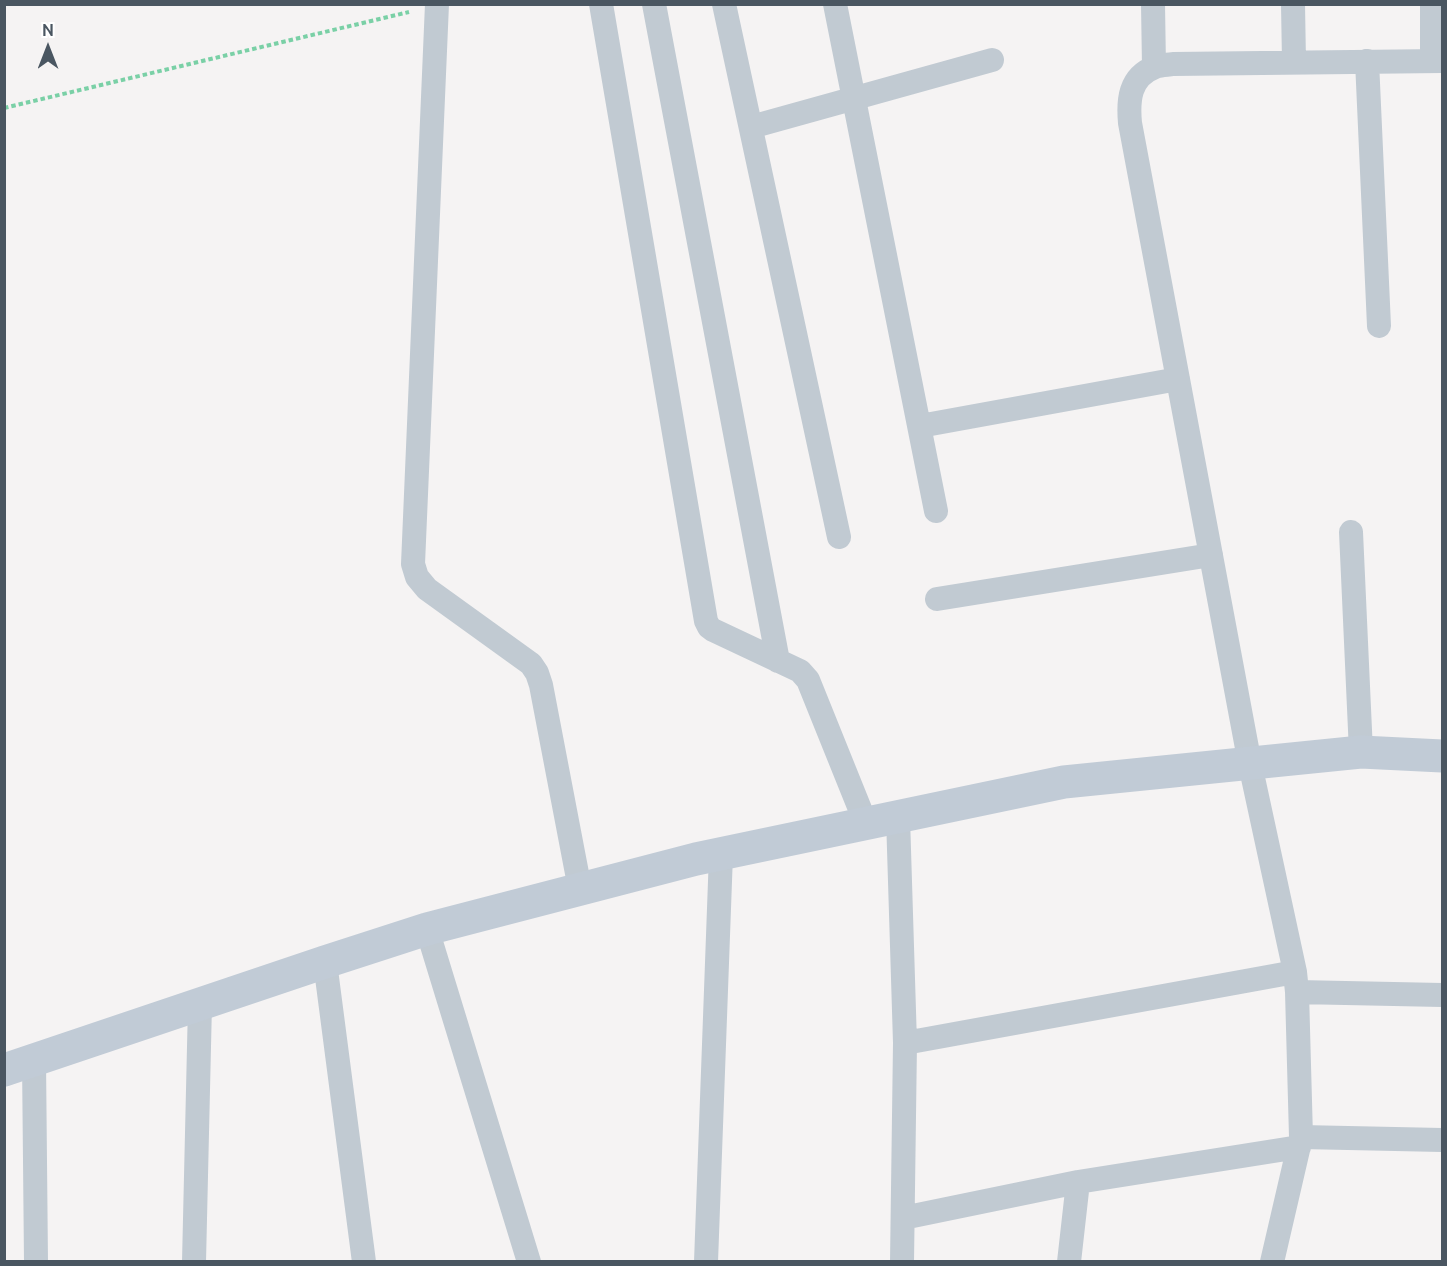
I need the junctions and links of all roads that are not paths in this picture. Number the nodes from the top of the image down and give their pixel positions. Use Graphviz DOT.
graph roads {
  1 [pos="601,4"];
  2 [pos="654,4"];
  3 [pos="724,4"];
  4 [pos="835,4"];
  5 [pos="1153,4"];
  6 [pos="1293,4"];
  7 [pos="1432,4"];
  8 [pos="437,5"];
  9 [pos="992,60"];
  10 [pos="1367,61"];
  11 [pos="1437,61"];
  12 [pos="1294,62"];
  13 [pos="1154,68"];
  14 [pos="854,98"];
  15 [pos="751,127"];
  16 [pos="1379,326"];
  17 [pos="1178,379"];
  18 [pos="920,426"];
  19 [pos="936,511"];
  20 [pos="1351,532"];
  21 [pos="839,537"];
  22 [pos="1211,555"];
  23 [pos="937,599"];
  24 [pos="778,661"];
  25 [pos="1361,752"];
  26 [pos="1443,756"];
  27 [pos="1250,764"];
  28 [pos="898,817"];
  29 [pos="866,824"];
  30 [pos="721,854"];
  31 [pos="580,889"];
  32 [pos="428,929"];
  33 [pos="325,962"];
  34 [pos="1296,982"];
  35 [pos="1443,995"];
  36 [pos="200,1004"];
  37 [pos="905,1043"];
  38 [pos="19,1065"];
  39 [pos="1443,1140"];
  40 [pos="1300,1142"];
  41 [pos="1078,1182"];
  42 [pos="903,1218"];
  43 [pos="36,1262"];
  44 [pos="194,1262"];
  45 [pos="364,1262"];
  46 [pos="529,1262"];
  47 [pos="706,1262"];
  48 [pos="902,1262"];
  49 [pos="1069,1262"];
  50 [pos="1272,1262"];
  1 -- 24 [label="street"];
  2 -- 24 [label="street"];
  3 -- 15 [label="street"];
  4 -- 14 [label="street"];
  5 -- 13 [label="street"];
  6 -- 12 [label="street"];
  7 -- 11 [label="street"];
  8 -- 31 [label="street"];
  9 -- 14 [label="street"];
  10 -- 11 [label="street"];
  10 -- 12 [label="street"];
  10 -- 16 [label="street"];
  12 -- 13 [label="street"];
  13 -- 17 [label="street"];
  14 -- 15 [label="street"];
  14 -- 18 [label="street"];
  15 -- 21 [label="street"];
  17 -- 18 [label="street"];
  17 -- 22 [label="street"];
  18 -- 19 [label="street"];
  20 -- 25 [label="street"];
  22 -- 23 [label="street"];
  22 -- 27 [label="street"];
  24 -- 29 [label="street"];
  25 -- 26 [label="main road"];
  25 -- 27 [label="main road"];
  27 -- 28 [label="main road"];
  27 -- 34 [label="street"];
  28 -- 29 [label="main road"];
  28 -- 37 [label="street"];
  29 -- 30 [label="main road"];
  30 -- 31 [label="main road"];
  30 -- 47 [label="street"];
  31 -- 32 [label="main road"];
  32 -- 33 [label="main road"];
  32 -- 46 [label="street"];
  33 -- 36 [label="main road"];
  33 -- 45 [label="street"];
  34 -- 35 [label="street"];
  34 -- 37 [label="street"];
  34 -- 40 [label="street"];
  36 -- 38 [label="main road"];
  36 -- 44 [label="street"];
  37 -- 42 [label="street"];
  38 -- 43 [label="street"];
  39 -- 40 [label="street"];
  40 -- 41 [label="street"];
  40 -- 50 [label="street"];
  41 -- 42 [label="street"];
  41 -- 49 [label="street"];
  42 -- 48 [label="street"];
}
